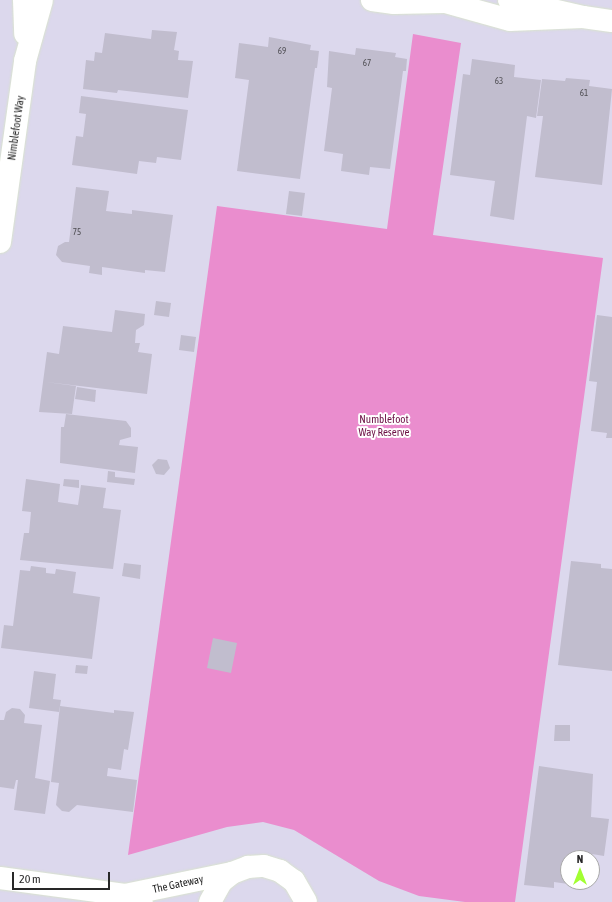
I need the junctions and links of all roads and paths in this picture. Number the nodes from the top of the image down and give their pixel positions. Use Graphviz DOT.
graph roads {
  1 [pos="24,0"];
  2 [pos="42,0"];
  3 [pos="372,0"];
  4 [pos="508,0"];
  5 [pos="445,1"];
  6 [pos="583,17"];
  7 [pos="612,21"];
  8 [pos="25,61"];
  9 [pos="0,242"];
  10 [pos="232,873"];
  11 [pos="0,878"];
  12 [pos="134,899"];
  13 [pos="311,899"];
  14 [pos="210,902"];
  1 -- 8 [label="street, Nimblefoot Way"];
  2 -- 8 [label="street, Nimblefoot Way"];
  3 -- 5 [label="street"];
  4 -- 6 [label="street"];
  5 -- 6 [label="street"];
  6 -- 7 [label="street"];
  8 -- 9 [label="street, Nimblefoot Way"];
  10 -- 12 [label="street, The Gateway"];
  10 -- 13 [label="street, The Gateway"];
  10 -- 14 [label="street"];
  11 -- 12 [label="street, The Gateway"];
}
